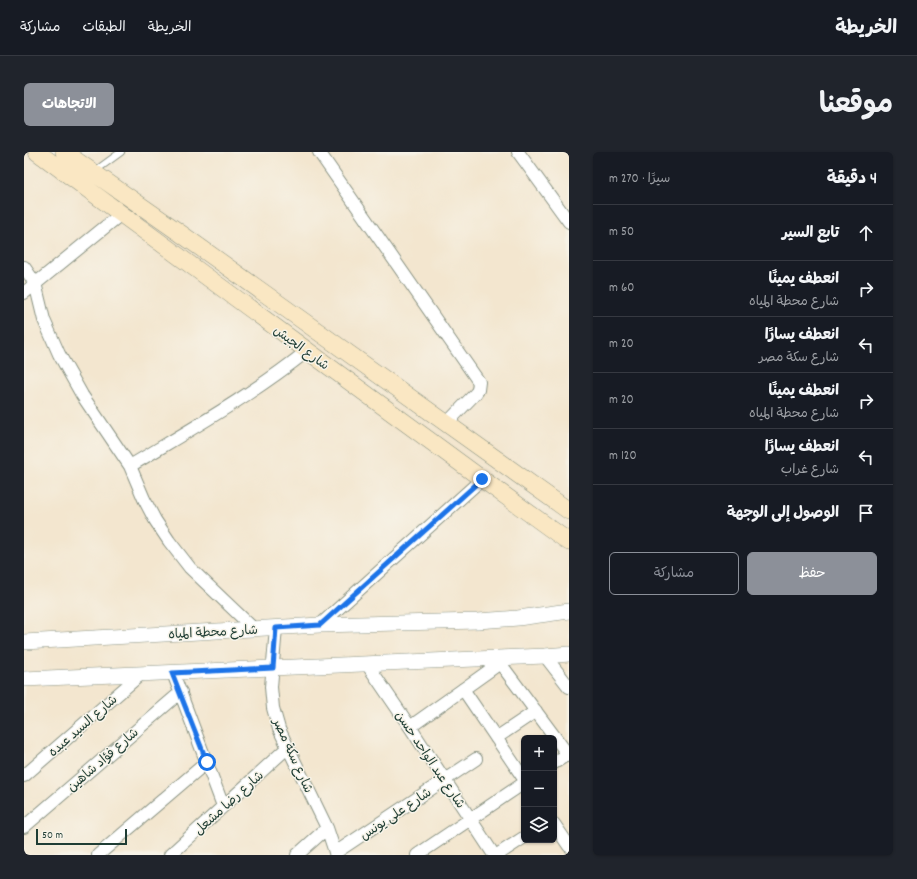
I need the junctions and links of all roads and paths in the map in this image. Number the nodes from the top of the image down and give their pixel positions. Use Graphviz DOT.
graph roads {
  1 [pos="37,152"];
  2 [pos="64,152"];
  3 [pos="121,152"];
  4 [pos="319,152"];
  5 [pos="518,152"];
  6 [pos="94,172"];
  7 [pos="121,214"];
  8 [pos="569,222"];
  9 [pos="180,233"];
  10 [pos="169,249"];
  11 [pos="24,266"];
  12 [pos="35,283"];
  13 [pos="24,293"];
  14 [pos="321,333"];
  15 [pos="307,351"];
  16 [pos="447,423"];
  17 [pos="130,466"];
  18 [pos="482,479"];
  19 [pos="535,487"];
  20 [pos="520,506"];
  21 [pos="569,511"];
  22 [pos="569,542"];
  23 [pos="569,611"];
  24 [pos="320,625"];
  25 [pos="276,628"];
  26 [pos="254,629"];
  27 [pos="24,642"];
  28 [pos="569,654"];
  29 [pos="545,656"];
  30 [pos="499,660"];
  31 [pos="367,664"];
  32 [pos="273,668"];
  33 [pos="172,673"];
  34 [pos="141,674"];
  35 [pos="24,679"];
  36 [pos="569,687"];
  37 [pos="463,689"];
  38 [pos="181,692"];
  39 [pos="536,710"];
  40 [pos="410,727"];
  41 [pos="496,738"];
  42 [pos="287,748"];
  43 [pos="568,755"];
  44 [pos="476,759"];
  45 [pos="557,761"];
  46 [pos="207,762"];
  47 [pos="521,775"];
  48 [pos="24,776"];
  49 [pos="445,780"];
  50 [pos="521,785"];
  51 [pos="223,806"];
  52 [pos="470,819"];
  53 [pos="24,827"];
  54 [pos="327,828"];
  55 [pos="557,828"];
  56 [pos="521,839"];
  57 [pos="569,846"];
  58 [pos="335,854"];
  59 [pos="98,855"];
  60 [pos="170,855"];
  61 [pos="297,855"];
  62 [pos="417,855"];
  63 [pos="494,855"];
  64 [pos="497,855"];
  1 -- 7 [label="main road, شارع الجيش"];
  2 -- 6 [label="main road, شارع الجيش"];
  3 -- 6 [label="lane"];
  4 -- 16 [label="street"];
  5 -- 8 [label="street"];
  6 -- 9 [label="main road, شارع الجيش"];
  7 -- 10 [label="main road, شارع الجيش"];
  7 -- 12 [label="street"];
  9 -- 10 [label="main road"];
  9 -- 14 [label="main road, شارع الجيش"];
  10 -- 15 [label="main road, شارع الجيش"];
  11 -- 12 [label="street"];
  12 -- 13 [label="street"];
  12 -- 17 [label="street"];
  14 -- 15 [label="main road"];
  14 -- 16 [label="main road, شارع الجيش"];
  15 -- 17 [label="street"];
  15 -- 18 [label="main road, شارع الجيش"];
  16 -- 19 [label="main road, شارع الجيش"];
  17 -- 26 [label="street"];
  18 -- 20 [label="main road, شارع الجيش"];
  18 -- 24 [label="street"];
  19 -- 20 [label="main road"];
  19 -- 21 [label="main road, شارع الجيش"];
  20 -- 22 [label="main road, شارع الجيش"];
  23 -- 24 [label="street, شارع محطة المياه"];
  24 -- 25 [label="street, شارع محطة المياه"];
  25 -- 26 [label="street, شارع محطة المياه"];
  25 -- 32 [label="street, شارع سكة مصر"];
  26 -- 27 [label="street, شارع محطة المياه"];
  28 -- 29 [label="street"];
  29 -- 30 [label="street"];
  29 -- 36 [label="street"];
  30 -- 31 [label="street"];
  30 -- 37 [label="street"];
  30 -- 39 [label="street"];
  31 -- 32 [label="street"];
  31 -- 40 [label="street, شارع عبد الواحد حسن"];
  32 -- 33 [label="street"];
  32 -- 42 [label="street, شارع سكة مصر"];
  33 -- 34 [label="street"];
  33 -- 38 [label="street"];
  34 -- 35 [label="street"];
  34 -- 48 [label="street, شارع السيد عبده"];
  37 -- 40 [label="street"];
  37 -- 41 [label="street"];
  38 -- 46 [label="street"];
  38 -- 53 [label="street, شارع فؤاد شاهين"];
  39 -- 41 [label="street"];
  39 -- 43 [label="street"];
  40 -- 49 [label="street, شارع عبد الواحد حسن"];
  41 -- 47 [label="street"];
  42 -- 51 [label="street, شارع رضا مشعل"];
  42 -- 54 [label="street, شارع سكة مصر"];
  43 -- 45 [label="street"];
  44 -- 49 [label="street, شارع على يونس"];
  46 -- 51 [label="street"];
  46 -- 59 [label="street"];
  49 -- 52 [label="street, شارع عبد الواحد حسن"];
  49 -- 58 [label="street, شارع على يونس"];
  50 -- 52 [label="street"];
  51 -- 60 [label="street, شارع رضا مشعل"];
  52 -- 62 [label="street"];
  52 -- 63 [label="street, شارع عبد الواحد حسن"];
  54 -- 58 [label="street, شارع سكة مصر"];
  54 -- 61 [label="street"];
  55 -- 57 [label="street"];
  56 -- 64 [label="street"];
}
